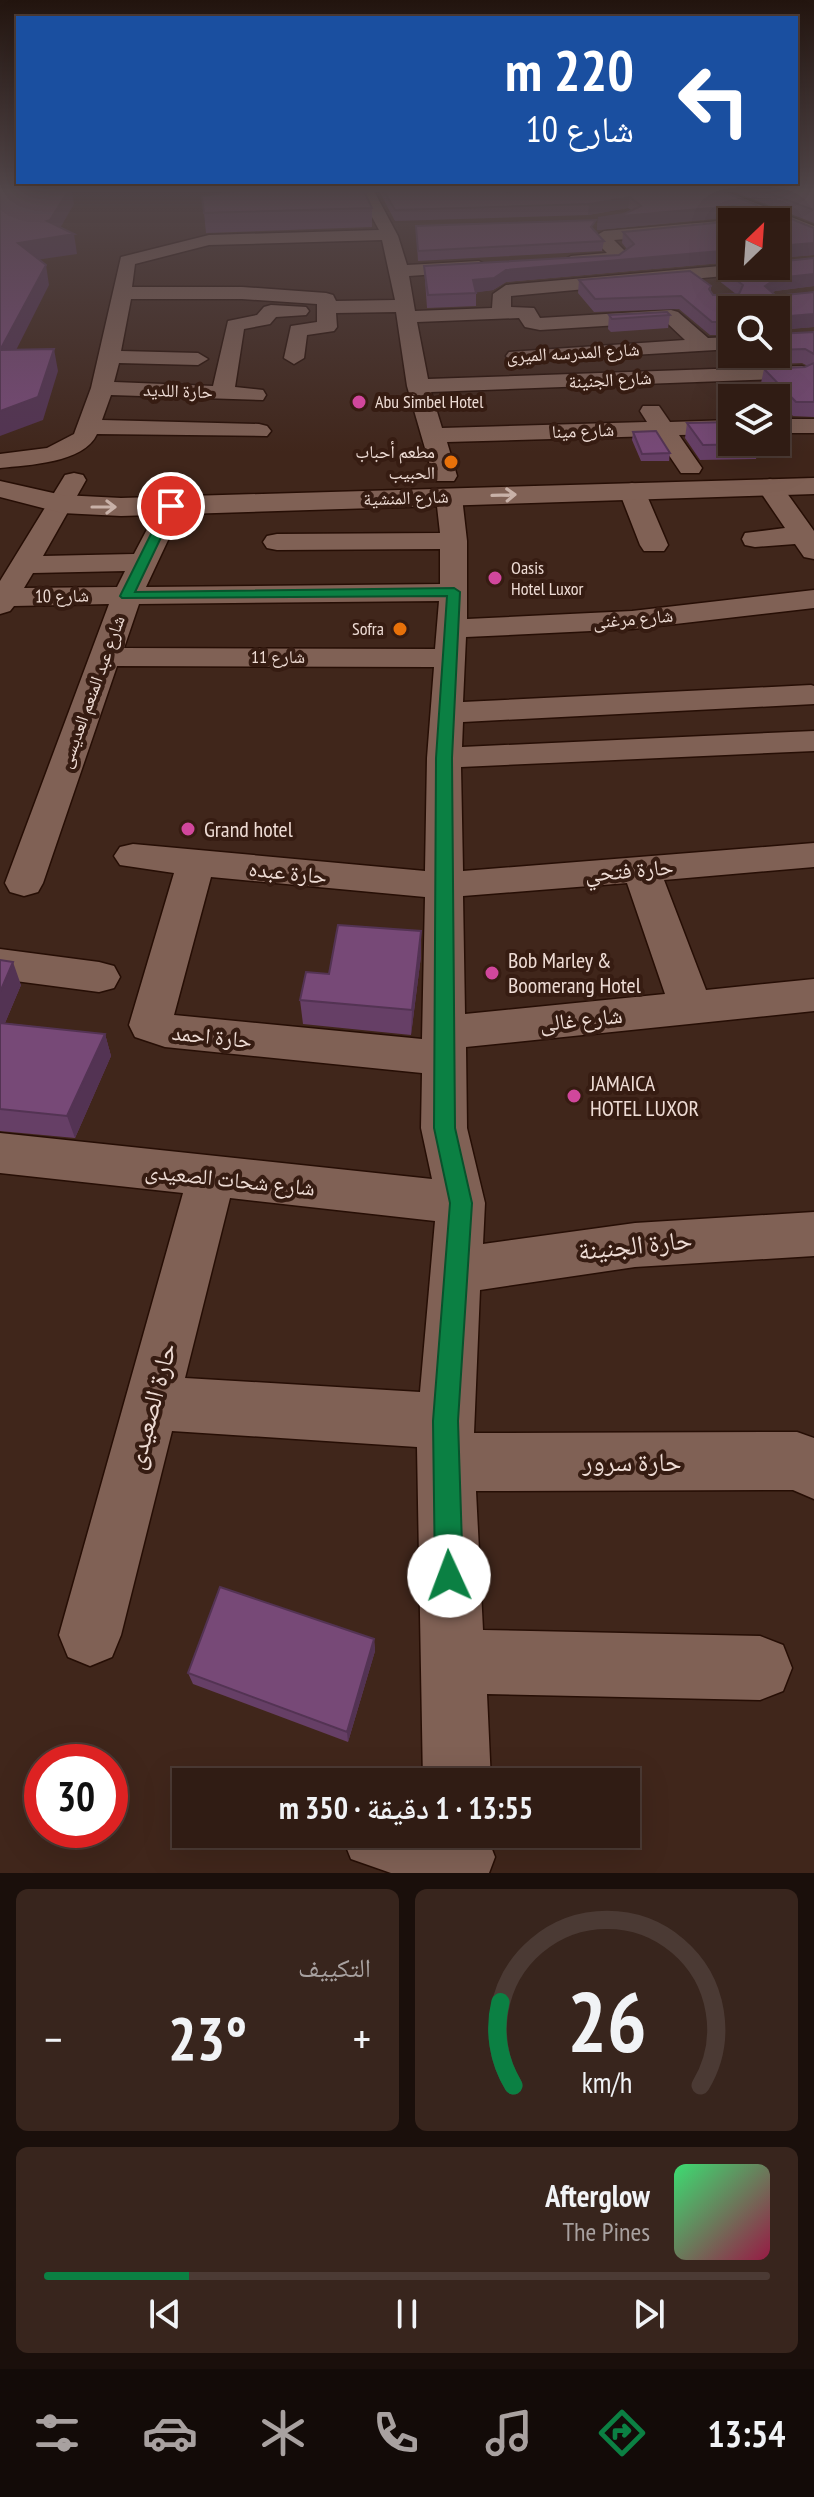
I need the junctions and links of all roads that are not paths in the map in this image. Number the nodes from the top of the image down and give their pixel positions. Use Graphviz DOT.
graph roads {
  1 [pos="123,278"];
  2 [pos="279,278"];
  3 [pos="401,278"];
  4 [pos="645,278"];
  5 [pos="699,278"];
  6 [pos="716,291"];
  7 [pos="121,293"];
  8 [pos="207,293"];
  9 [pos="269,295"];
  10 [pos="327,309"];
  11 [pos="605,309"];
  12 [pos="406,312"];
  13 [pos="524,312"];
  14 [pos="501,313"];
  15 [pos="197,318"];
  16 [pos="718,344"];
  17 [pos="703,345"];
  18 [pos="110,357"];
  19 [pos="502,357"];
  20 [pos="294,358"];
  21 [pos="198,359"];
  22 [pos="790,361"];
  23 [pos="808,377"];
  24 [pos="627,379"];
  25 [pos="418,386"];
  26 [pos="102,388"];
  27 [pos="223,393"];
  28 [pos="255,395"];
  29 [pos="790,426"];
  30 [pos="814,426"];
  31 [pos="88,427"];
  32 [pos="718,427"];
  33 [pos="663,428"];
  34 [pos="259,431"];
  35 [pos="434,435"];
  36 [pos="0,463"];
  37 [pos="814,464"];
  38 [pos="690,468"];
  39 [pos="814,486"];
  40 [pos="770,487"];
  41 [pos="0,489"];
  42 [pos="632,491"];
  43 [pos="68,492"];
  44 [pos="449,505"];
  45 [pos="171,506"];
  46 [pos="755,539"];
  47 [pos="277,542"];
  48 [pos="808,543"];
  49 [pos="654,545"];
  50 [pos="141,562"];
  51 [pos="25,565"];
  52 [pos="127,596"];
  53 [pos="814,599"];
  54 [pos="3,601"];
  55 [pos="452,626"];
  56 [pos="105,657"];
  57 [pos="811,695"];
  58 [pos="446,735"];
  59 [pos="814,741"];
  60 [pos="814,855"];
  61 [pos="133,856"];
  62 [pos="196,863"];
  63 [pos="641,870"];
  64 [pos="24,883"];
  65 [pos="444,885"];
  66 [pos="0,964"];
  67 [pos="99,977"];
  68 [pos="814,995"];
  69 [pos="691,1007"];
  70 [pos="444,1046"];
  71 [pos="0,1153"];
  72 [pos="211,1178"];
  73 [pos="461,1203"];
  74 [pos="814,1234"];
  75 [pos="458,1271"];
  76 [pos="152,1403"];
  77 [pos="446,1442"];
  78 [pos="814,1470"];
  79 [pos="90,1635"];
  80 [pos="452,1661"];
  81 [pos="760,1668"];
  82 [pos="456,1768"];
  83 [pos="432,1848"];
  84 [pos="460,1855"];
  1 -- 7 [label="street"];
  2 -- 9 [label="street"];
  3 -- 12 [label="street"];
  4 -- 14 [label="street"];
  5 -- 6 [label="street"];
  7 -- 8 [label="street"];
  7 -- 18 [label="street"];
  8 -- 9 [label="street"];
  8 -- 15 [label="street"];
  9 -- 10 [label="street"];
  10 -- 12 [label="street"];
  10 -- 20 [label="street"];
  10 -- 27 [label="street"];
  11 -- 13 [label="street"];
  12 -- 14 [label="street"];
  12 -- 25 [label="street"];
  13 -- 14 [label="street"];
  13 -- 17 [label="street"];
  16 -- 17 [label="street, شارع المدرسه الميرى"];
  17 -- 19 [label="street, شارع المدرسه الميرى"];
  18 -- 21 [label="street"];
  18 -- 26 [label="street"];
  22 -- 23 [label="street"];
  23 -- 24 [label="street, شارع الجنينة"];
  24 -- 25 [label="street, شارع الجنينة"];
  24 -- 33 [label="street"];
  25 -- 35 [label="street"];
  26 -- 27 [label="street, حارة اللديد"];
  26 -- 31 [label="street"];
  27 -- 28 [label="street, حارة اللديد"];
  29 -- 30 [label="street"];
  31 -- 34 [label="street"];
  31 -- 36 [label="street"];
  32 -- 33 [label="street, شارع مينا"];
  33 -- 35 [label="street, شارع مينا"];
  33 -- 38 [label="street"];
  35 -- 44 [label="street"];
  36 -- 43 [label="main road, شارع المنشية"];
  37 -- 38 [label="main road, شارع المنشية"];
  38 -- 44 [label="main road, شارع المنشية"];
  39 -- 40 [label="main road, شارع المنشية"];
  40 -- 42 [label="main road, شارع المنشية"];
  40 -- 48 [label="street"];
  41 -- 43 [label="main road, شارع المنشية"];
  44 -- 42 [label="main road, شارع المنشية, one-way"];
  42 -- 49 [label="street"];
  43 -- 44 [label="main road, شارع المنشية"];
  43 -- 45 [label="main road, شارع المنشية, one-way"];
  43 -- 51 [label="street"];
  44 -- 45 [label="main road, شارع المنشية"];
  44 -- 47 [label="street"];
  44 -- 55 [label="street"];
  45 -- 50 [label="street, شارع عبد المنعم العديسى"];
  46 -- 48 [label="street"];
  50 -- 51 [label="street"];
  50 -- 52 [label="street, شارع عبد المنعم العديسى"];
  51 -- 54 [label="street"];
  52 -- 54 [label="street, شارع 10"];
  52 -- 55 [label="street, شارع 10"];
  52 -- 56 [label="street, شارع عبد المنعم العديسى"];
  53 -- 55 [label="street, شارع مرغنى"];
  55 -- 56 [label="street, شارع 11"];
  55 -- 58 [label="street"];
  56 -- 64 [label="street, شارع عبد المنعم العديسى"];
  57 -- 58 [label="street"];
  58 -- 59 [label="street"];
  58 -- 65 [label="street"];
  60 -- 63 [label="street, حارة فتحي"];
  61 -- 62 [label="street, حارة عبده"];
  62 -- 65 [label="street, حارة عبده"];
  62 -- 70 [label="street, حارة احمد"];
  63 -- 65 [label="street, حارة فتحي"];
  63 -- 69 [label="street"];
  65 -- 70 [label="street"];
  66 -- 67 [label="street"];
  68 -- 69 [label="street, شارع غالى"];
  69 -- 70 [label="street, شارع غالى"];
  70 -- 73 [label="street"];
  71 -- 72 [label="street, شارع شحات الصعيدى"];
  72 -- 73 [label="street, شارع شحات الصعيدى"];
  72 -- 76 [label="street, حارة الصعيدى"];
  73 -- 75 [label="street"];
  74 -- 75 [label="street, حارة الجنينة"];
  75 -- 77 [label="street"];
  76 -- 77 [label="street, حارة سرور"];
  76 -- 79 [label="street, حارة الصعيدى"];
  77 -- 78 [label="street, حارة سرور"];
  77 -- 80 [label="street"];
  80 -- 81 [label="street"];
  80 -- 82 [label="street"];
  83 -- 84 [label="street"];
}
